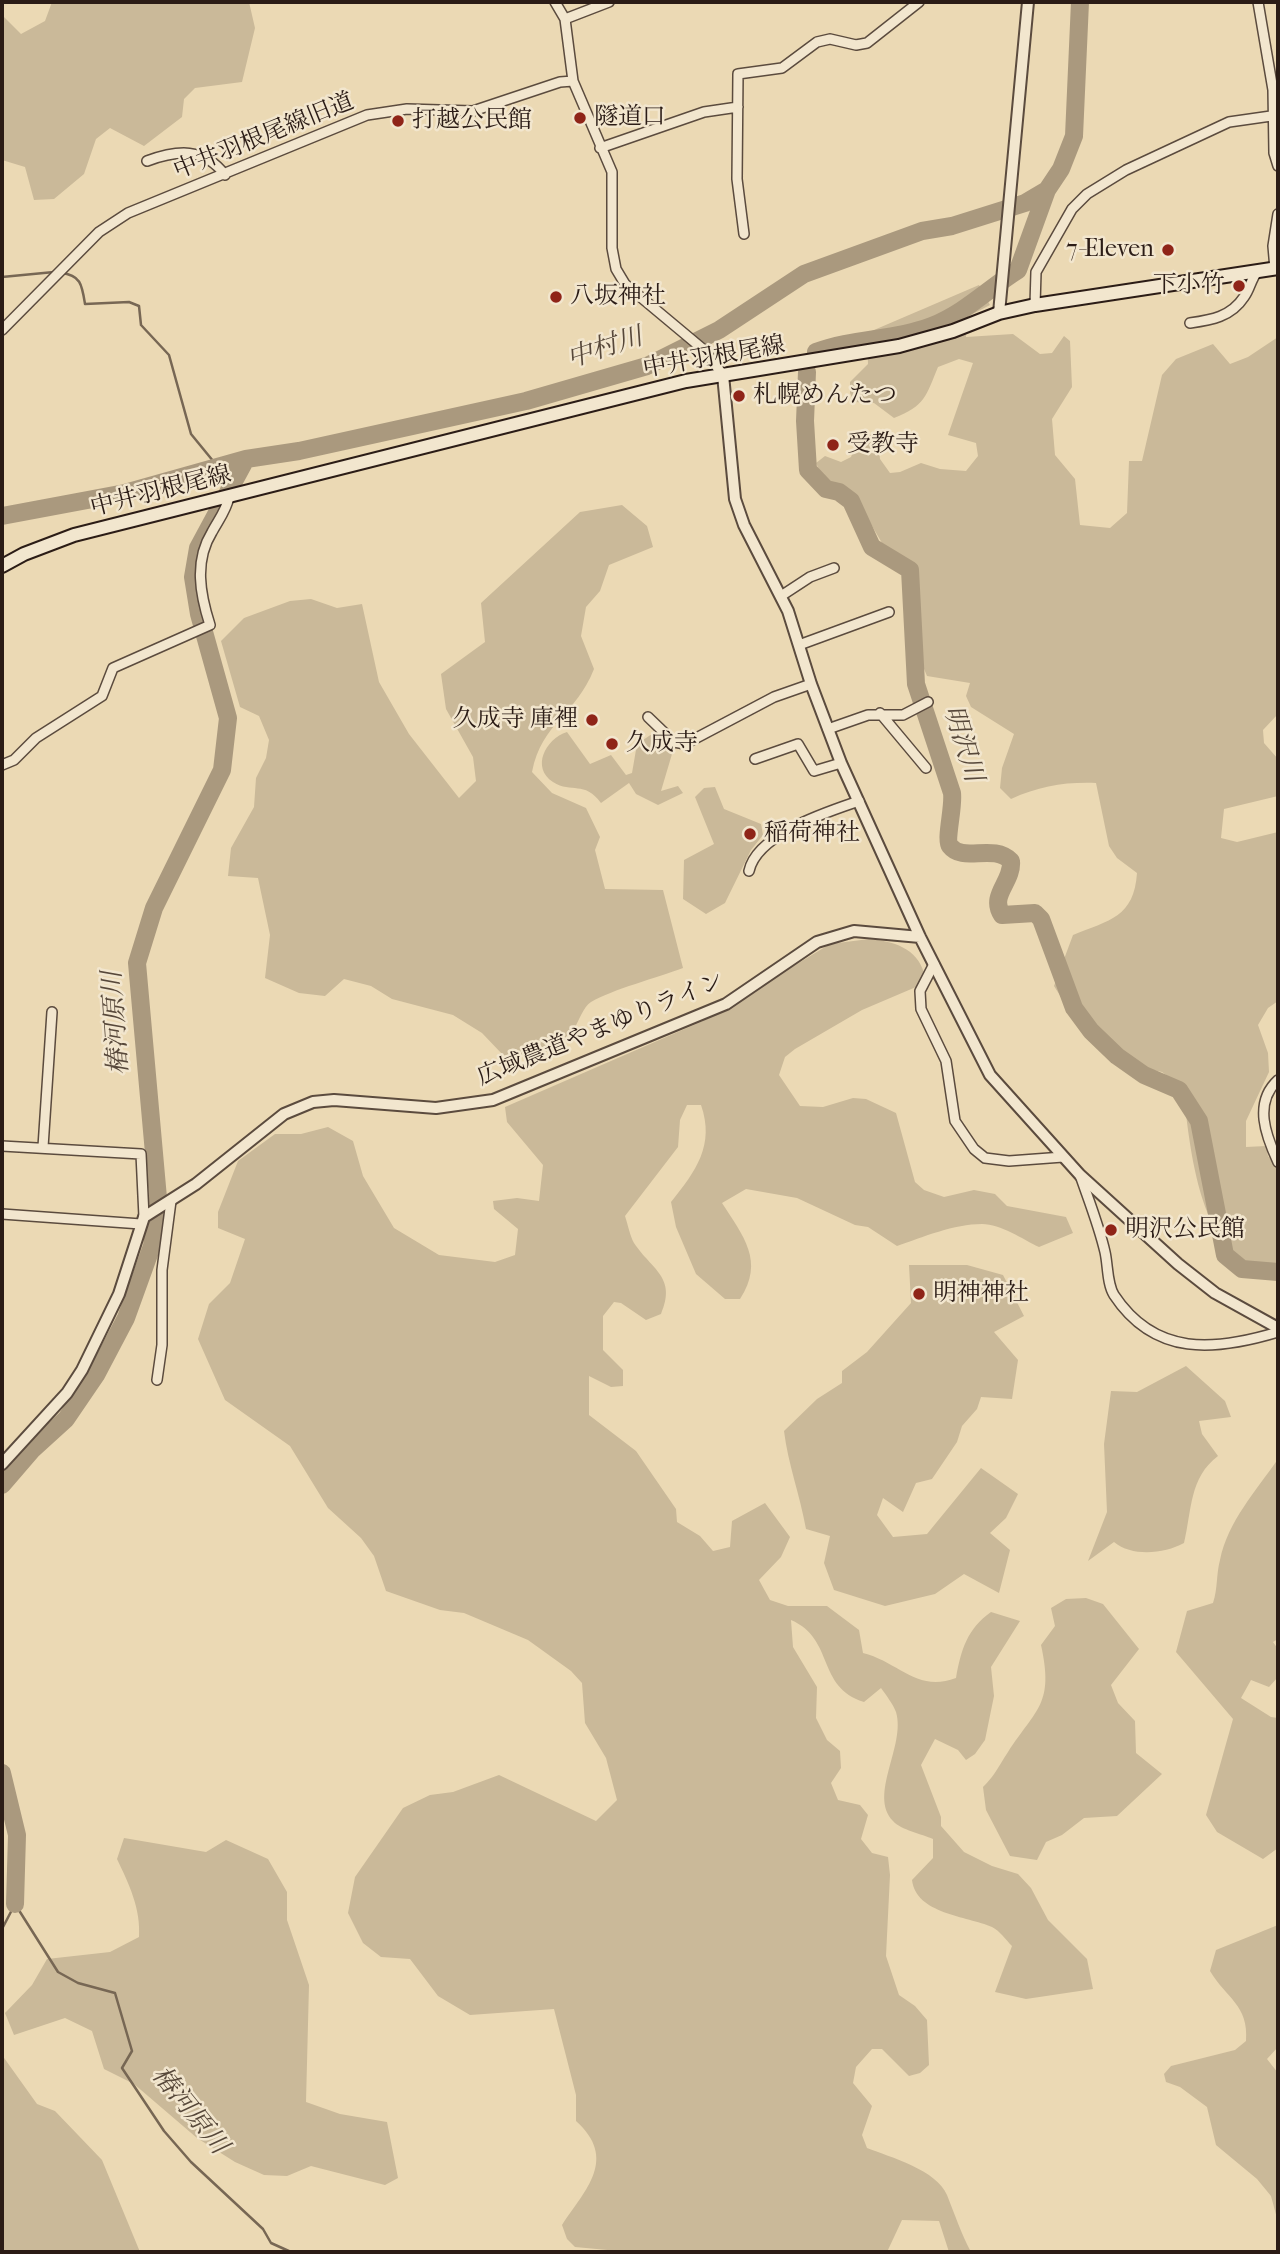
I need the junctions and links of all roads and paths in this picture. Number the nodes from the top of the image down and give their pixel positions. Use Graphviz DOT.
graph roads {
  1 [pos="555,2"];
  2 [pos="609,2"];
  3 [pos="919,2"];
  4 [pos="1028,2"];
  5 [pos="1258,2"];
  6 [pos="565,19"];
  7 [pos="573,81"];
  8 [pos="738,107"];
  9 [pos="1276,116"];
  10 [pos="600,148"];
  11 [pos="147,161"];
  12 [pos="1278,166"];
  13 [pos="225,175"];
  14 [pos="1278,214"];
  15 [pos="744,234"];
  16 [pos="1276,268"];
  17 [pos="1256,271"];
  18 [pos="1035,306"];
  19 [pos="999,313"];
  20 [pos="1190,323"];
  21 [pos="2,330"];
  22 [pos="723,375"];
  23 [pos="229,496"];
  24 [pos="2,566"];
  25 [pos="834,568"];
  26 [pos="781,596"];
  27 [pos="889,612"];
  28 [pos="799,645"];
  29 [pos="811,684"];
  30 [pos="928,702"];
  31 [pos="880,713"];
  32 [pos="648,717"];
  33 [pos="828,729"];
  34 [pos="755,759"];
  35 [pos="841,763"];
  36 [pos="2,765"];
  37 [pos="926,768"];
  38 [pos="859,801"];
  39 [pos="749,871"];
  40 [pos="920,937"];
  41 [pos="934,964"];
  42 [pos="52,1012"];
  43 [pos="1278,1080"];
  44 [pos="2,1146"];
  45 [pos="43,1147"];
  46 [pos="1063,1157"];
  47 [pos="1278,1162"];
  48 [pos="1080,1175"];
  49 [pos="167,1203"];
  50 [pos="2,1214"];
  51 [pos="142,1220"];
  52 [pos="1278,1330"];
  53 [pos="157,1380"];
  54 [pos="2,1464"];
  1 -- 6 [label="street"];
  2 -- 6 [label="street"];
  3 -- 8 [label="street"];
  4 -- 19 [label="street"];
  5 -- 9 [label="street"];
  6 -- 7 [label="street"];
  7 -- 10 [label="street"];
  7 -- 13 [label="street, 中井羽根尾線旧道"];
  8 -- 10 [label="street"];
  8 -- 15 [label="street"];
  9 -- 12 [label="street"];
  9 -- 18 [label="street"];
  10 -- 22 [label="street"];
  11 -- 13 [label="street"];
  13 -- 21 [label="street, 中井羽根尾線旧道"];
  14 -- 16 [label="street"];
  16 -- 17 [label="main road, 中井羽根尾線"];
  17 -- 18 [label="main road, 中井羽根尾線"];
  17 -- 20 [label="street"];
  18 -- 19 [label="main road, 中井羽根尾線"];
  19 -- 22 [label="main road, 中井羽根尾線"];
  22 -- 23 [label="main road, 中井羽根尾線"];
  22 -- 26 [label="street"];
  23 -- 24 [label="main road, 中井羽根尾線"];
  23 -- 36 [label="street"];
  25 -- 26 [label="street"];
  26 -- 28 [label="street"];
  27 -- 28 [label="street"];
  28 -- 29 [label="street"];
  29 -- 32 [label="street"];
  29 -- 33 [label="street"];
  30 -- 31 [label="street"];
  31 -- 33 [label="street"];
  31 -- 37 [label="street"];
  33 -- 35 [label="street"];
  34 -- 35 [label="street"];
  35 -- 38 [label="street"];
  38 -- 39 [label="street"];
  38 -- 40 [label="street"];
  40 -- 41 [label="street"];
  40 -- 49 [label="street, 広域農道やまゆりライン"];
  41 -- 46 [label="street"];
  41 -- 46 [label="street"];
  42 -- 45 [label="street"];
  43 -- 47 [label="street"];
  44 -- 45 [label="street"];
  45 -- 51 [label="street"];
  46 -- 48 [label="street"];
  48 -- 52 [label="street"];
  48 -- 52 [label="street"];
  49 -- 51 [label="street, 広域農道やまゆりライン"];
  49 -- 53 [label="street"];
  50 -- 51 [label="street"];
  51 -- 54 [label="street"];
}
